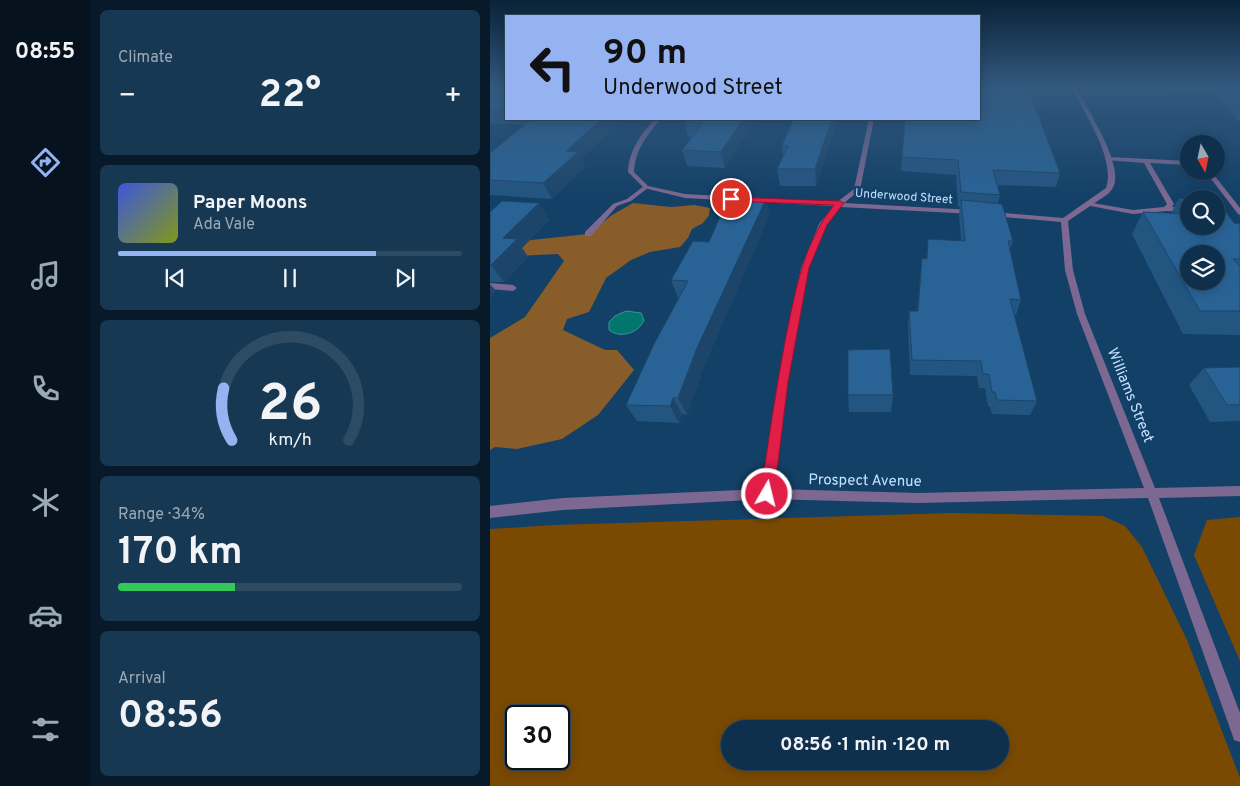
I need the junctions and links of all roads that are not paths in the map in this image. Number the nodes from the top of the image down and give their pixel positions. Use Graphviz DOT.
graph roads {
  1 [pos="654,125"];
  2 [pos="871,125"];
  3 [pos="1092,125"];
  4 [pos="1108,159"];
  5 [pos="1146,161"];
  6 [pos="1180,163"];
  7 [pos="1214,180"];
  8 [pos="646,187"];
  9 [pos="840,203"];
  10 [pos="1087,204"];
  11 [pos="1166,209"];
  12 [pos="1180,210"];
  13 [pos="1237,213"];
  14 [pos="1064,220"];
  15 [pos="588,234"];
  16 [pos="490,286"];
  17 [pos="513,288"];
  18 [pos="1240,491"];
  19 [pos="767,494"];
  20 [pos="1152,494"];
  21 [pos="490,512"];
  22 [pos="1240,734"];
  1 -- 8 [label="street"];
  2 -- 9 [label="street"];
  3 -- 4 [label="street"];
  4 -- 5 [label="street"];
  4 -- 10 [label="street"];
  5 -- 6 [label="street"];
  5 -- 11 [label="street"];
  7 -- 13 [label="street"];
  8 -- 9 [label="street, Underwood Street"];
  8 -- 15 [label="street"];
  9 -- 14 [label="street, Underwood Street"];
  9 -- 19 [label="street"];
  10 -- 11 [label="street"];
  10 -- 14 [label="street"];
  11 -- 12 [label="street"];
  14 -- 20 [label="street, Williams Street"];
  16 -- 17 [label="street"];
  18 -- 20 [label="street, Prospect Avenue"];
  19 -- 20 [label="street, Prospect Avenue"];
  19 -- 21 [label="street, Prospect Avenue"];
  20 -- 22 [label="street, Williams Street"];
}
